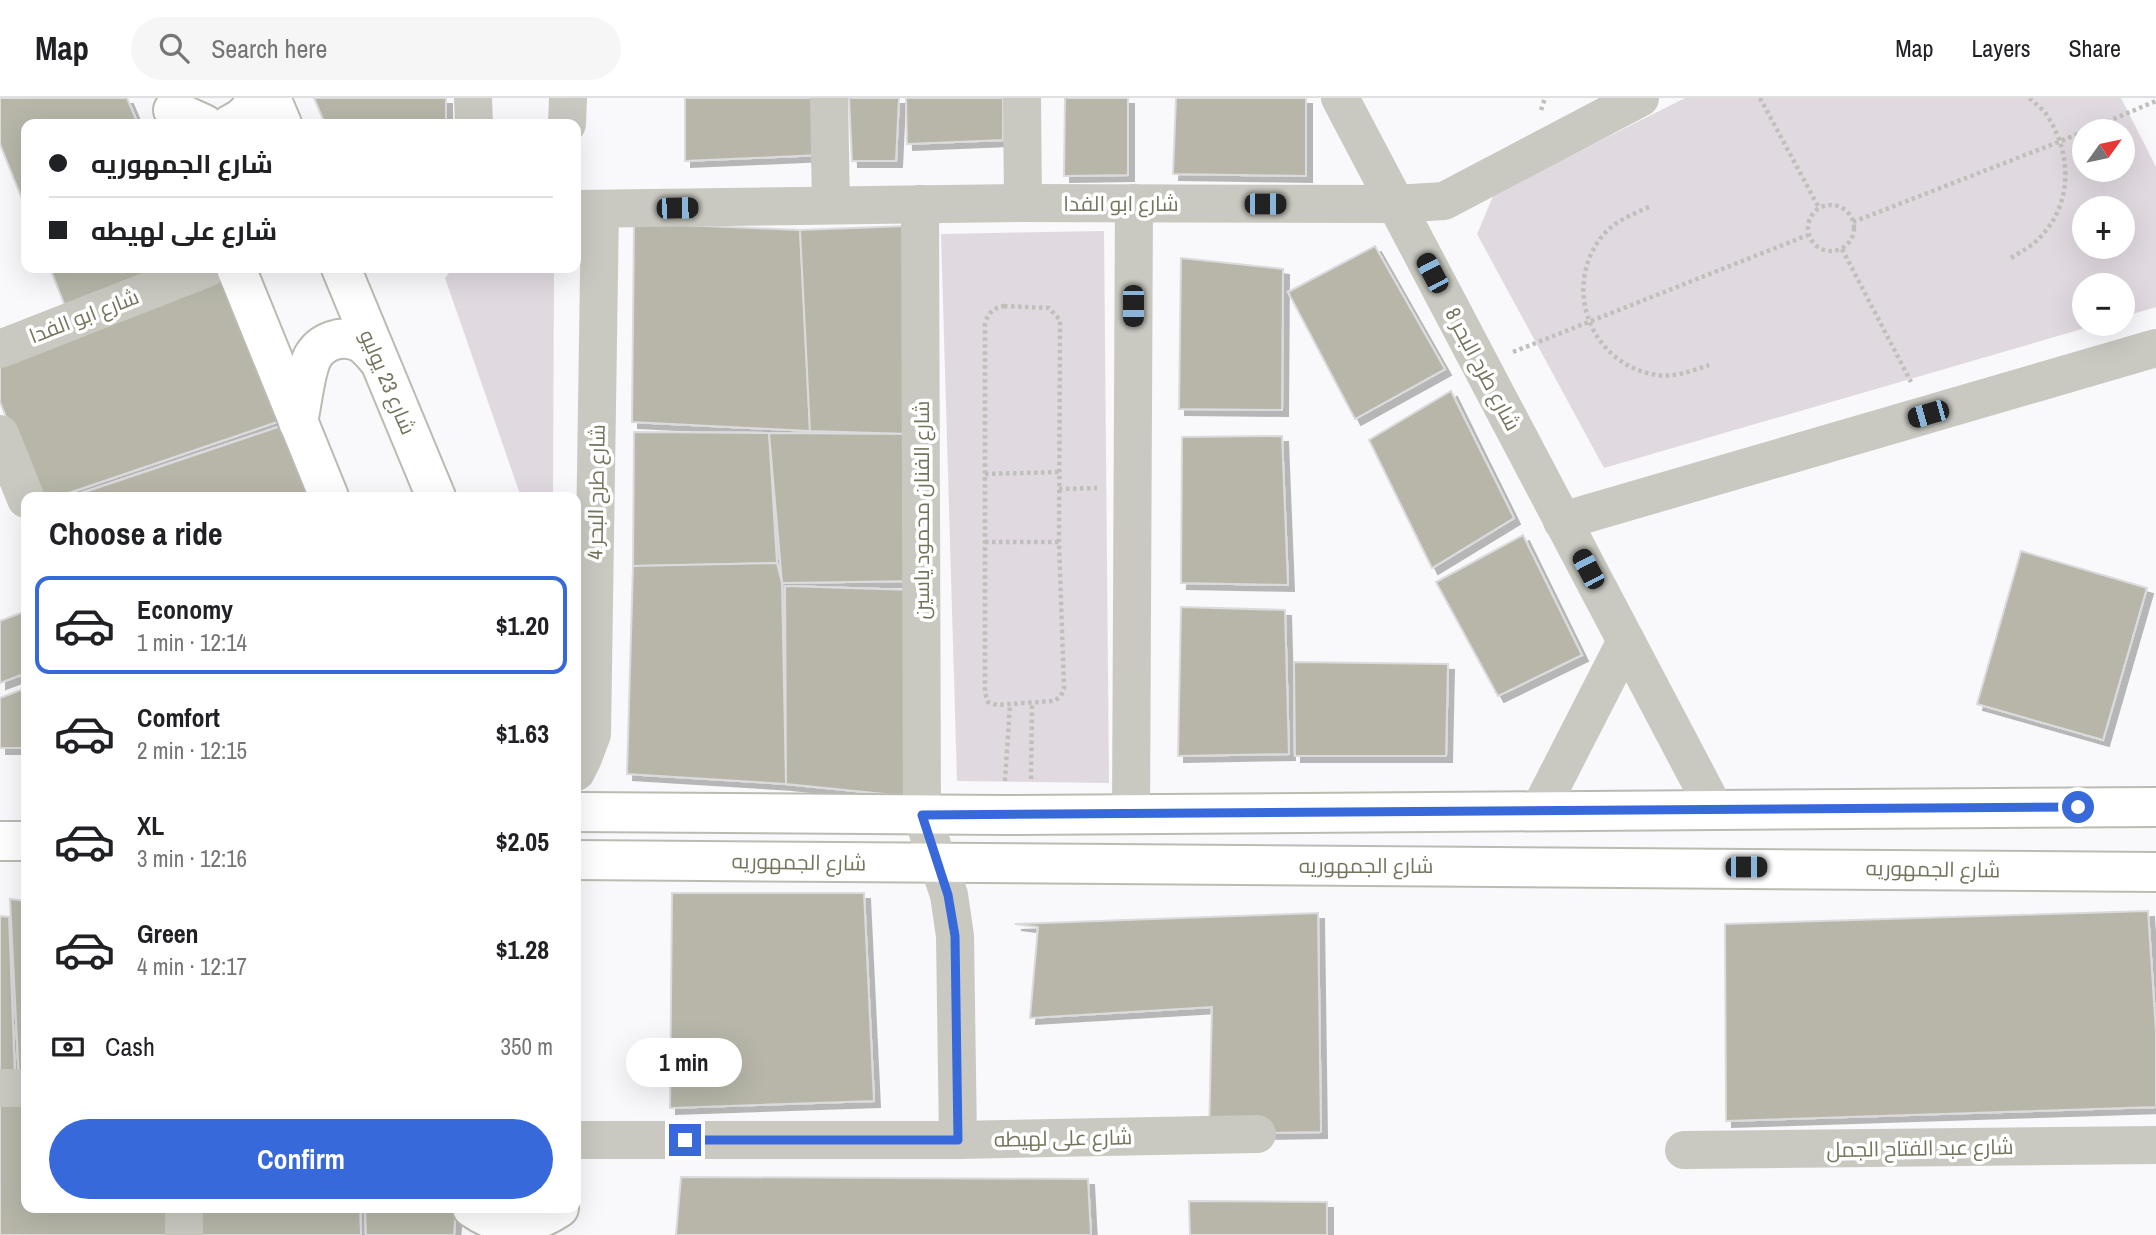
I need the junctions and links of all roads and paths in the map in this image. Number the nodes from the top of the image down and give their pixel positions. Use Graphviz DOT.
graph roads {
  1 [pos="255,98"];
  2 [pos="271,98"];
  3 [pos="472,98"];
  4 [pos="568,98"];
  5 [pos="830,98"];
  6 [pos="1022,98"];
  7 [pos="1340,98"];
  8 [pos="1640,98"];
  9 [pos="1760,98"];
  10 [pos="2029,98"];
  11 [pos="2156,101"];
  12 [pos="240,119"];
  13 [pos="280,119"];
  14 [pos="474,119"];
  15 [pos="568,119"];
  16 [pos="2061,141"];
  17 [pos="1023,203"];
  18 [pos="1134,203"];
  19 [pos="920,204"];
  20 [pos="1395,204"];
  21 [pos="831,205"];
  22 [pos="1649,207"];
  23 [pos="1819,208"];
  24 [pos="588,209"];
  25 [pos="1853,222"];
  26 [pos="1808,235"];
  27 [pos="1842,249"];
  28 [pos="2011,258"];
  29 [pos="194,273"];
  30 [pos="238,273"];
  31 [pos="343,273"];
  32 [pos="1588,321"];
  33 [pos="2156,348"];
  34 [pos="0,349"];
  35 [pos="379,361"];
  36 [pos="1481,365"];
  37 [pos="1709,365"];
  38 [pos="1928,414"];
  39 [pos="298,422"];
  40 [pos="0,434"];
  41 [pos="1059,472"];
  42 [pos="985,474"];
  43 [pos="23,492"];
  44 [pos="327,492"];
  45 [pos="434,492"];
  46 [pos="1562,521"];
  47 [pos="985,542"];
  48 [pos="1059,542"];
  49 [pos="1626,641"];
  50 [pos="1032,703"];
  51 [pos="1010,705"];
  52 [pos="581,762"];
  53 [pos="2156,807"];
  54 [pos="1715,810"];
  55 [pos="1539,811"];
  56 [pos="581,812"];
  57 [pos="1131,814"];
  58 [pos="922,815"];
  59 [pos="1017,815"];
  60 [pos="0,841"];
  61 [pos="21,841"];
  62 [pos="581,860"];
  63 [pos="938,863"];
  64 [pos="2156,872"];
  65 [pos="0,1088"];
  66 [pos="21,1088"];
  67 [pos="1257,1134"];
  68 [pos="581,1140"];
  69 [pos="958,1140"];
  70 [pos="2156,1146"];
  71 [pos="1684,1150"];
  72 [pos="184,1213"];
  73 [pos="460,1213"];
  74 [pos="479,1213"];
  75 [pos="552,1213"];
  76 [pos="570,1213"];
  77 [pos="184,1235"];
  78 [pos="459,1235"];
  79 [pos="570,1235"];
  1 -- 12 [label="main road"];
  2 -- 13 [label="main road"];
  3 -- 14 [label="street"];
  4 -- 15 [label="street"];
  5 -- 21 [label="street"];
  6 -- 17 [label="street"];
  7 -- 20 [label="street, شارع طرح البحر 8"];
  8 -- 20 [label="street, شارع ابو الفدا"];
  9 -- 23 [label="path"];
  10 -- 16 [label="path"];
  11 -- 16 [label="path"];
  16 -- 25 [label="path"];
  16 -- 28 [label="path"];
  17 -- 18 [label="street, شارع ابو الفدا"];
  17 -- 19 [label="street, شارع ابو الفدا"];
  18 -- 20 [label="street, شارع ابو الفدا"];
  18 -- 57 [label="street"];
  19 -- 21 [label="street, شارع ابو الفدا"];
  19 -- 58 [label="street, شارع الفنان محمود ياسين"];
  20 -- 36 [label="street, شارع طرح البحر 8"];
  21 -- 24 [label="street, شارع ابو الفدا"];
  22 -- 32 [label="path"];
  23 -- 25 [label="path"];
  23 -- 26 [label="path"];
  24 -- 52 [label="street, شارع طرح البحر 4"];
  25 -- 27 [label="path"];
  26 -- 27 [label="path"];
  26 -- 32 [label="path"];
  27 -- 38 [label="path"];
  29 -- 34 [label="street, شارع ابو الفدا"];
  30 -- 39 [label="main road"];
  31 -- 35 [label="main road, شارع 23 يوليو"];
  32 -- 36 [label="path"];
  32 -- 37 [label="path"];
  33 -- 38 [label="street"];
  35 -- 39 [label="main road"];
  35 -- 45 [label="main road, شارع 23 يوليو"];
  36 -- 46 [label="street, شارع طرح البحر 8"];
  38 -- 46 [label="street"];
  39 -- 44 [label="main road"];
  40 -- 43 [label="street"];
  41 -- 42 [label="path"];
  41 -- 42 [label="path"];
  41 -- 48 [label="path"];
  42 -- 47 [label="path"];
  46 -- 49 [label="street, شارع طرح البحر 8"];
  47 -- 48 [label="path"];
  47 -- 51 [label="path"];
  48 -- 50 [label="path"];
  49 -- 54 [label="street, شارع طرح البحر 8"];
  49 -- 55 [label="street"];
  50 -- 51 [label="path"];
  50 -- 59 [label="path"];
  51 -- 59 [label="path"];
  53 -- 54 [label="main road"];
  54 -- 55 [label="main road"];
  55 -- 57 [label="main road"];
  56 -- 58 [label="main road"];
  57 -- 59 [label="main road"];
  58 -- 59 [label="main road"];
  58 -- 63 [label="street, شارع الفنان محمود ياسين"];
  60 -- 61 [label="main road"];
  62 -- 63 [label="main road, شارع الجمهوريه"];
  63 -- 64 [label="main road, شارع الجمهوريه"];
  63 -- 69 [label="street, شارع الفنان محمود ياسين"];
  65 -- 66 [label="street"];
  67 -- 69 [label="street, شارع على لهيطه"];
  68 -- 69 [label="street, شارع على لهيطه"];
  70 -- 71 [label="street, شارع عبد الفتاح الجمل"];
  72 -- 77 [label="street"];
  73 -- 78 [label="main road"];
  74 -- 75 [label="main road"];
  76 -- 79 [label="main road"];
}
